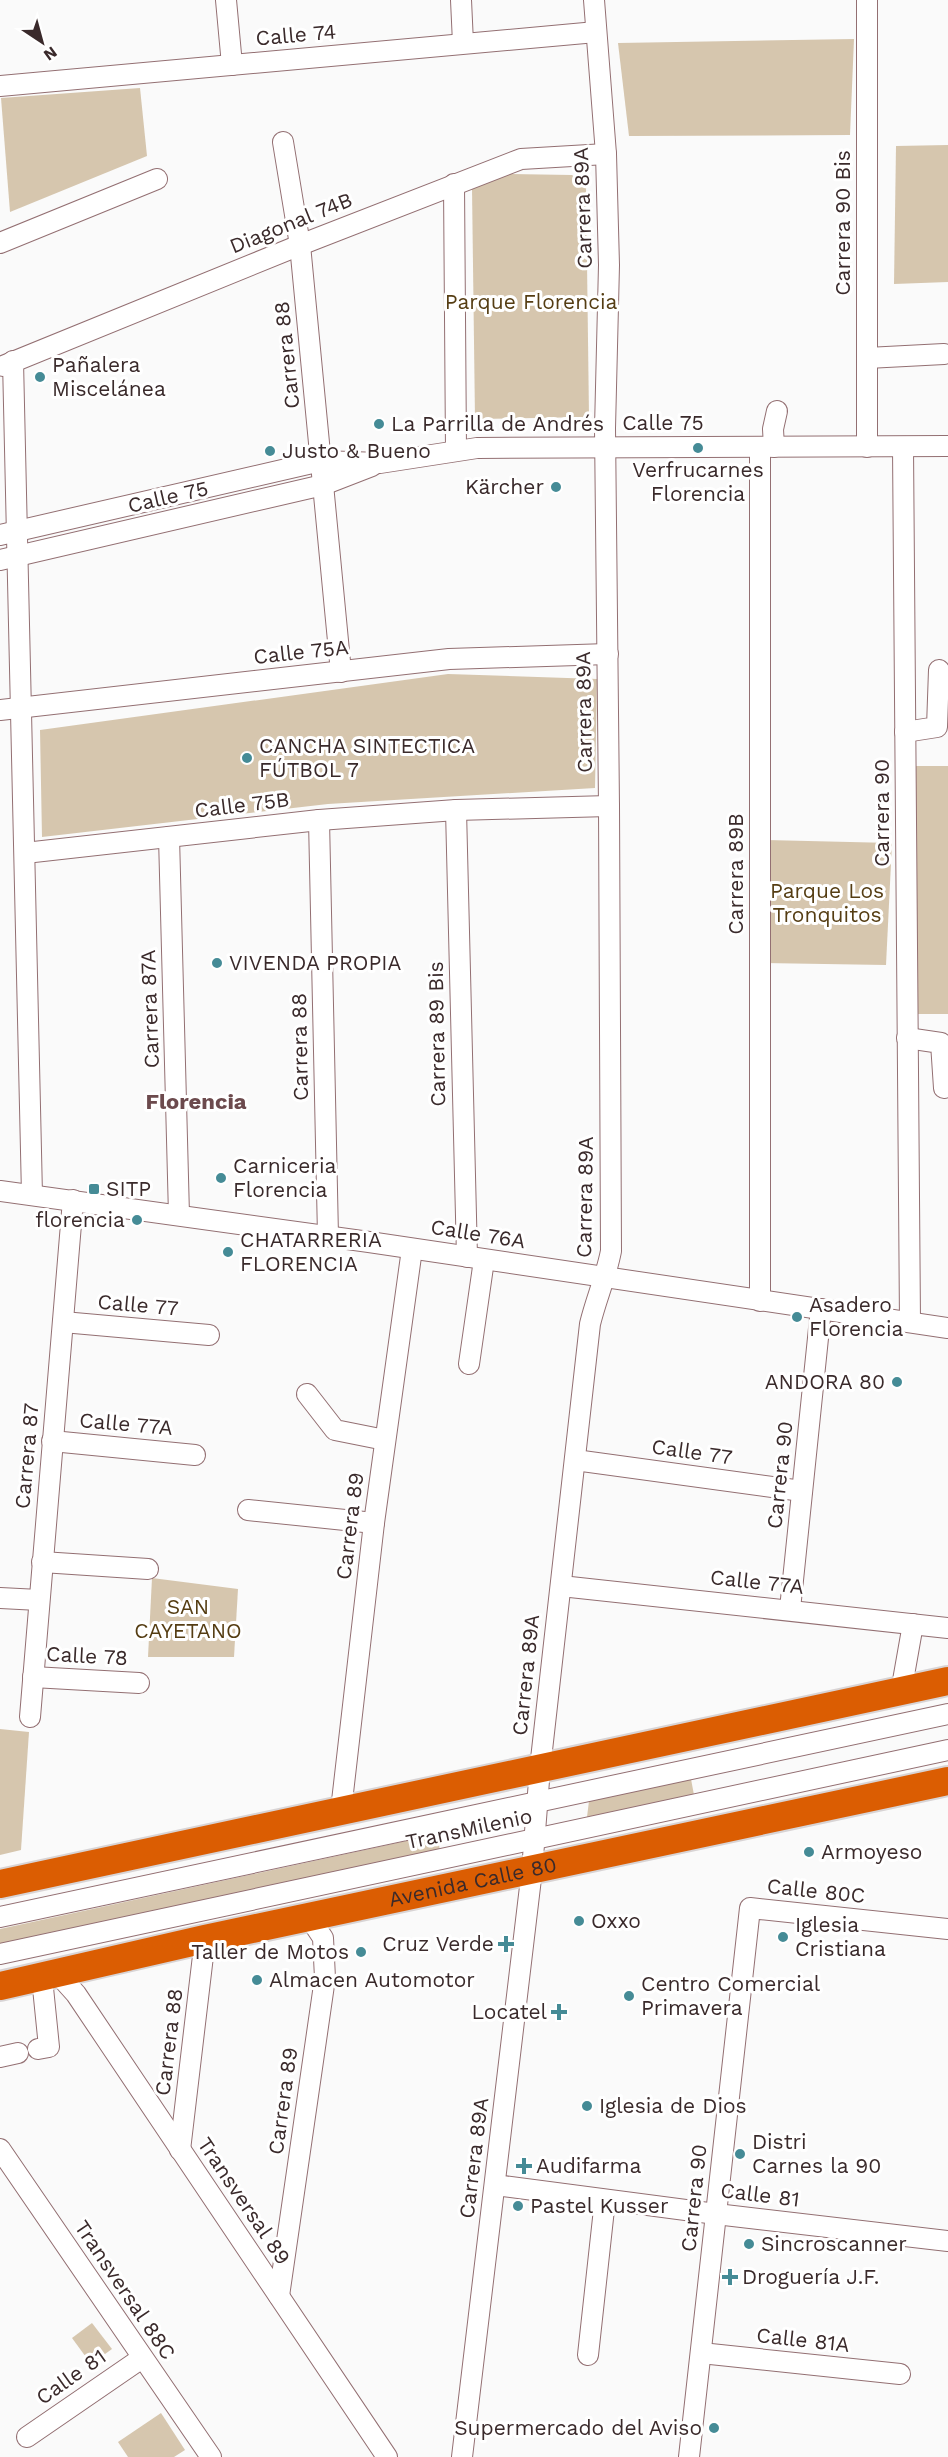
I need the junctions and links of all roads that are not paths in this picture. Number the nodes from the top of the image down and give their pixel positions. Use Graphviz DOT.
graph roads {
  1 [pos="226,0"];
  2 [pos="461,0"];
  3 [pos="594,0"];
  4 [pos="867,0"];
  5 [pos="596,32"];
  6 [pos="463,44"];
  7 [pos="232,65"];
  8 [pos="0,86"];
  9 [pos="283,142"];
  10 [pos="606,153"];
  11 [pos="157,179"];
  12 [pos="454,184"];
  13 [pos="0,243"];
  14 [pos="300,245"];
  15 [pos="944,354"];
  16 [pos="867,358"];
  17 [pos="7,364"];
  18 [pos="777,411"];
  19 [pos="948,446"];
  20 [pos="767,447"];
  21 [pos="867,447"];
  22 [pos="903,447"];
  23 [pos="605,448"];
  24 [pos="456,450"];
  25 [pos="321,461"];
  26 [pos="380,463"];
  27 [pos="323,485"];
  28 [pos="9,533"];
  29 [pos="9,558"];
  30 [pos="608,654"];
  31 [pos="939,669"];
  32 [pos="341,672"];
  33 [pos="21,707"];
  34 [pos="0,710"];
  35 [pos="905,732"];
  36 [pos="609,806"];
  37 [pos="456,810"];
  38 [pos="319,820"];
  39 [pos="169,837"];
  40 [pos="25,853"];
  41 [pos="907,1038"];
  42 [pos="944,1088"];
  43 [pos="0,1191"];
  44 [pos="32,1195"];
  45 [pos="73,1200"];
  46 [pos="179,1215"];
  47 [pos="328,1236"];
  48 [pos="412,1249"];
  49 [pos="475,1258"];
  50 [pos="606,1278"];
  51 [pos="760,1300"];
  52 [pos="821,1309"];
  53 [pos="63,1322"];
  54 [pos="910,1322"];
  55 [pos="948,1328"];
  56 [pos="209,1335"];
  57 [pos="469,1364"];
  58 [pos="307,1394"];
  59 [pos="385,1440"];
  60 [pos="52,1441"];
  61 [pos="195,1455"];
  62 [pos="575,1460"];
  63 [pos="802,1491"];
  64 [pos="249,1510"];
  65 [pos="374,1523"];
  66 [pos="42,1562"];
  67 [pos="147,1569"];
  68 [pos="561,1586"];
  69 [pos="0,1598"];
  70 [pos="39,1600"];
  71 [pos="790,1609"];
  72 [pos="913,1624"];
  73 [pos="948,1628"];
  74 [pos="33,1677"];
  75 [pos="948,1681"];
  76 [pos="139,1683"];
  77 [pos="901,1692"];
  78 [pos="948,1714"];
  79 [pos="30,1717"];
  80 [pos="948,1750"];
  81 [pos="540,1768"];
  82 [pos="948,1781"];
  83 [pos="537,1802"];
  84 [pos="341,1810"];
  85 [pos="534,1840"];
  86 [pos="532,1870"];
  87 [pos="0,1884"];
  88 [pos="750,1908"];
  89 [pos="0,1917"];
  90 [pos="309,1917"];
  91 [pos="948,1929"];
  92 [pos="205,1939"];
  93 [pos="0,1954"];
  94 [pos="50,1976"];
  95 [pos="0,1986"];
  96 [pos="38,2049"];
  97 [pos="0,2149"];
  98 [pos="180,2150"];
  99 [pos="495,2185"];
  100 [pos="605,2200"];
  101 [pos="716,2214"];
  102 [pos="948,2241"];
  103 [pos="279,2296"];
  104 [pos="701,2354"];
  105 [pos="588,2355"];
  106 [pos="142,2358"];
  107 [pos="900,2374"];
  108 [pos="27,2437"];
  109 [pos="211,2457"];
  110 [pos="387,2457"];
  111 [pos="462,2457"];
  112 [pos="689,2457"];
  1 -- 7 [label="street"];
  2 -- 6 [label="street"];
  3 -- 5 [label="street, Carrera 89A"];
  4 -- 16 [label="street, Carrera 90 Bis"];
  5 -- 6 [label="street, Calle 74"];
  5 -- 10 [label="street, Carrera 89A"];
  6 -- 7 [label="street, Calle 74"];
  7 -- 8 [label="street, Calle 74"];
  9 -- 14 [label="street, Carrera 88"];
  10 -- 12 [label="street, Diagonal 74B"];
  10 -- 23 [label="street, Carrera 89A"];
  11 -- 13 [label="street"];
  12 -- 14 [label="street, Diagonal 74B"];
  12 -- 24 [label="street"];
  14 -- 17 [label="street, Diagonal 74B"];
  14 -- 25 [label="street, Carrera 88"];
  15 -- 16 [label="street"];
  16 -- 21 [label="street, Carrera 90 Bis"];
  17 -- 28 [label="street"];
  18 -- 20 [label="street, Carrera 89B"];
  19 -- 22 [label="street, Calle 75"];
  20 -- 21 [label="street, Calle 75"];
  20 -- 23 [label="street, Calle 75"];
  20 -- 51 [label="street, Carrera 89B"];
  21 -- 22 [label="street, Calle 75"];
  22 -- 35 [label="street, Carrera 90"];
  23 -- 24 [label="street, Calle 75"];
  23 -- 30 [label="street, Carrera 89A"];
  24 -- 26 [label="street, Calle 75"];
  25 -- 26 [label="street, Calle 75"];
  25 -- 27 [label="street, Carrera 88"];
  25 -- 28 [label="street, Calle 75"];
  26 -- 27 [label="street, Calle 75"];
  27 -- 29 [label="street, Calle 75"];
  27 -- 32 [label="street, Carrera 88"];
  28 -- 29 [label="street"];
  29 -- 33 [label="street"];
  30 -- 32 [label="street, Calle 75A"];
  30 -- 36 [label="street, Carrera 89A"];
  31 -- 35 [label="street"];
  32 -- 33 [label="street, Calle 75A"];
  33 -- 34 [label="street, Calle 75A"];
  33 -- 40 [label="street"];
  35 -- 41 [label="street, Carrera 90"];
  36 -- 37 [label="street, Calle 75B"];
  36 -- 50 [label="street, Carrera 89A"];
  37 -- 38 [label="street, Calle 75B"];
  37 -- 49 [label="street, Carrera 89 Bis"];
  38 -- 39 [label="street, Calle 75B"];
  38 -- 47 [label="street, Carrera 88"];
  39 -- 40 [label="street, Calle 75B"];
  39 -- 46 [label="street, Carrera 87A"];
  40 -- 44 [label="street"];
  41 -- 42 [label="street"];
  41 -- 54 [label="street, Carrera 90"];
  43 -- 44 [label="street, Calle 76A"];
  44 -- 45 [label="street, Calle 76A"];
  45 -- 46 [label="street, Calle 76A"];
  45 -- 53 [label="street, Carrera 87"];
  46 -- 47 [label="street, Calle 76A"];
  47 -- 48 [label="street, Calle 76A"];
  48 -- 49 [label="street, Calle 76A"];
  48 -- 59 [label="street, Carrera 89"];
  49 -- 50 [label="street, Calle 76A"];
  49 -- 57 [label="street, Carrera 89 Bis"];
  50 -- 51 [label="street, Calle 76A"];
  50 -- 62 [label="street, Carrera 89A"];
  51 -- 52 [label="street, Calle 76A"];
  52 -- 54 [label="street, Calle 76A"];
  52 -- 63 [label="street, Carrera 90"];
  53 -- 56 [label="street, Calle 77"];
  53 -- 60 [label="street, Carrera 87"];
  54 -- 55 [label="street, Calle 76A"];
  58 -- 59 [label="street"];
  59 -- 65 [label="street, Carrera 89"];
  60 -- 61 [label="street, Calle 77A"];
  60 -- 66 [label="street, Carrera 87"];
  62 -- 63 [label="street, Calle 77"];
  62 -- 68 [label="street, Carrera 89A"];
  63 -- 71 [label="street, Carrera 90"];
  64 -- 65 [label="street"];
  65 -- 84 [label="street, Carrera 89"];
  66 -- 67 [label="street"];
  66 -- 70 [label="street, Carrera 87"];
  68 -- 71 [label="street, Calle 77A"];
  68 -- 81 [label="street, Carrera 89A"];
  69 -- 70 [label="street"];
  70 -- 74 [label="street, Carrera 87"];
  71 -- 72 [label="street, Calle 77A"];
  72 -- 73 [label="street, Calle 77A"];
  72 -- 77 [label="street"];
  74 -- 76 [label="street, Calle 78"];
  74 -- 79 [label="street, Carrera 87"];
  75 -- 77 [label="highway"];
  77 -- 81 [label="highway"];
  78 -- 83 [label="street, TransMilenio"];
  80 -- 85 [label="street, TransMilenio"];
  81 -- 83 [label="street, Carrera 89A"];
  81 -- 84 [label="highway"];
  82 -- 86 [label="highway, Avenida Calle 80"];
  83 -- 85 [label="street, Carrera 89A"];
  83 -- 89 [label="street, TransMilenio"];
  84 -- 87 [label="highway"];
  85 -- 86 [label="street, Carrera 89A"];
  85 -- 93 [label="street, TransMilenio"];
  86 -- 90 [label="highway, Avenida Calle 80"];
  86 -- 99 [label="street, Carrera 89A"];
  88 -- 91 [label="street, Calle 80C"];
  88 -- 101 [label="street, Carrera 90"];
  90 -- 92 [label="highway, Avenida Calle 80"];
  90 -- 103 [label="street, Carrera 89"];
  92 -- 94 [label="highway, Avenida Calle 80"];
  92 -- 98 [label="street, Carrera 88"];
  94 -- 95 [label="highway, Avenida Calle 80"];
  94 -- 96 [label="street"];
  94 -- 98 [label="street, Transversal 89"];
  97 -- 106 [label="street, Transversal 88C"];
  98 -- 103 [label="street, Transversal 89"];
  99 -- 100 [label="street, Calle 81"];
  99 -- 111 [label="street, Carrera 89A"];
  100 -- 101 [label="street, Calle 81"];
  100 -- 105 [label="street"];
  101 -- 102 [label="street, Calle 81"];
  101 -- 104 [label="street, Carrera 90"];
  103 -- 110 [label="street, Transversal 89"];
  104 -- 107 [label="street, Calle 81A"];
  104 -- 112 [label="street, Carrera 90"];
  106 -- 108 [label="street, Calle 81"];
  106 -- 109 [label="street, Transversal 88C"];
}
